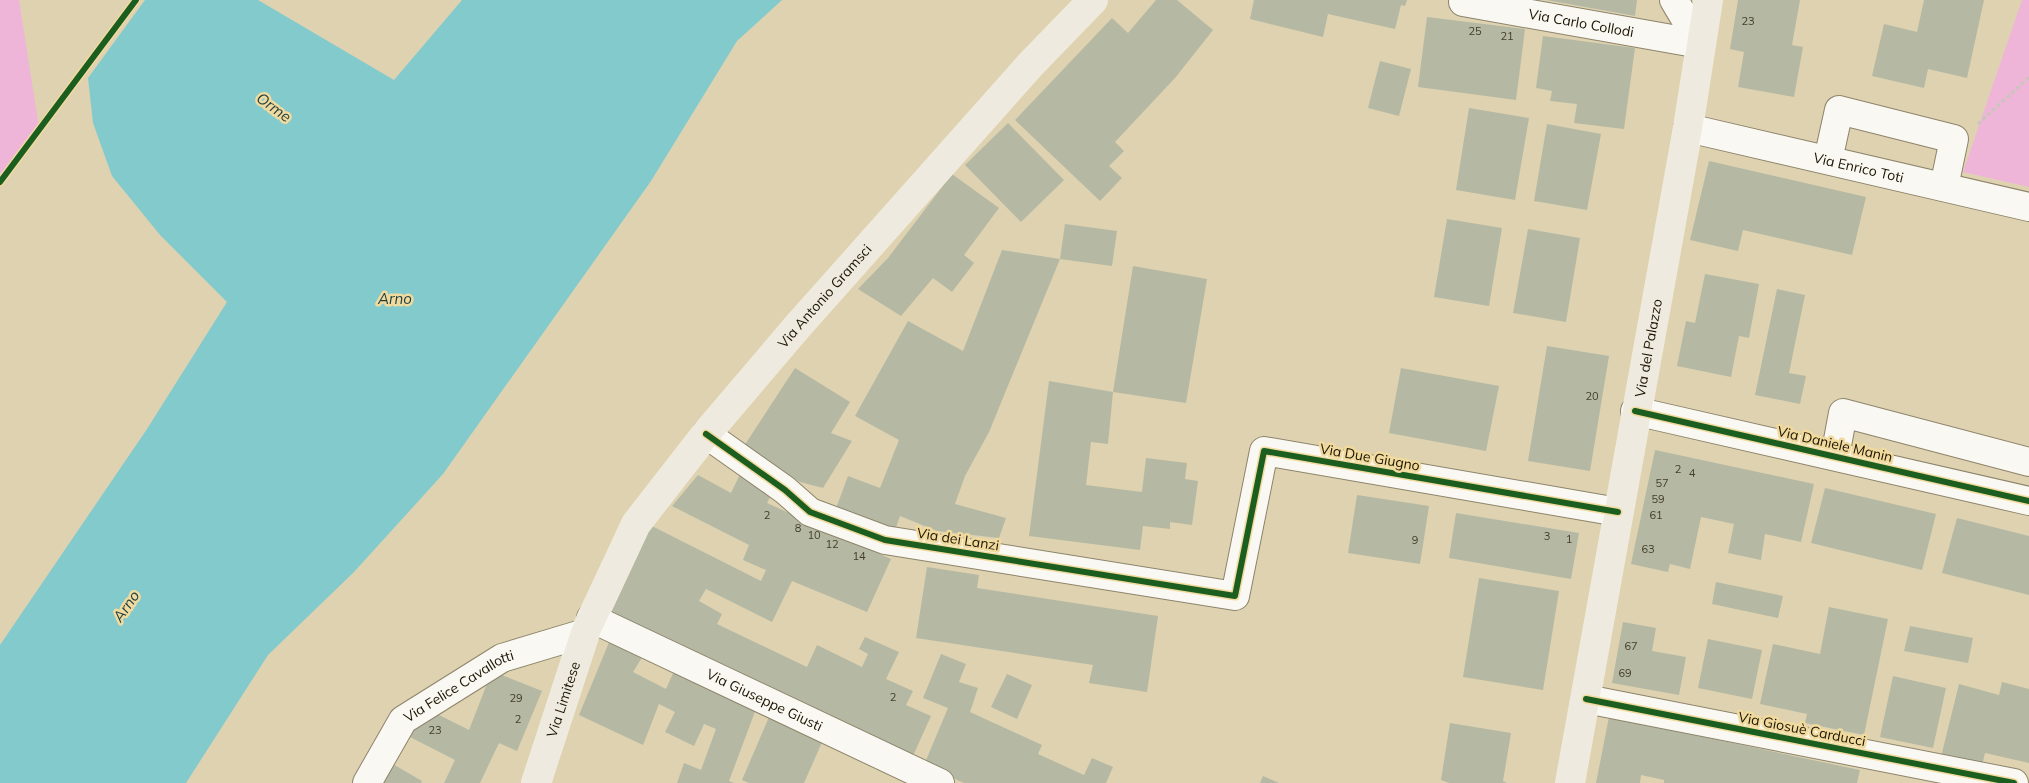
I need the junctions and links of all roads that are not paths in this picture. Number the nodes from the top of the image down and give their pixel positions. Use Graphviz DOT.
graph roads {
  1 [pos="1094,0"];
  2 [pos="1674,0"];
  3 [pos="1708,0"];
  4 [pos="1463,2"];
  5 [pos="1700,44"];
  6 [pos="1688,128"];
  7 [pos="1828,160"];
  8 [pos="1944,187"];
  9 [pos="2029,207"];
  10 [pos="1635,411"];
  11 [pos="706,434"];
  12 [pos="1835,456"];
  13 [pos="2029,462"];
  14 [pos="2029,473"];
  15 [pos="2026,500"];
  16 [pos="1618,512"];
  17 [pos="1235,596"];
  18 [pos="588,625"];
  19 [pos="1586,699"];
  20 [pos="1892,771"];
  21 [pos="367,783"];
  22 [pos="536,783"];
  23 [pos="940,783"];
  24 [pos="1570,783"];
  25 [pos="2014,783"];
  1 -- 11 [label="main road, Via Antonio Gramsci"];
  2 -- 5 [label="street"];
  3 -- 5 [label="main road, Via del Palazzo"];
  4 -- 5 [label="street, Via Carlo Collodi"];
  5 -- 6 [label="main road, Via del Palazzo"];
  6 -- 7 [label="street, Via Enrico Toti"];
  6 -- 10 [label="main road, Via del Palazzo"];
  7 -- 8 [label="street, Via Enrico Toti"];
  7 -- 8 [label="street"];
  8 -- 9 [label="street, Via Enrico Toti"];
  10 -- 12 [label="street, Via Daniele Manin"];
  10 -- 16 [label="main road, Via del Palazzo"];
  11 -- 17 [label="street, Via dei Lanzi"];
  11 -- 18 [label="main road, Via Antonio Gramsci"];
  12 -- 13 [label="street"];
  12 -- 15 [label="street, Via Daniele Manin"];
  14 -- 15 [label="street"];
  16 -- 17 [label="street, Via Due Giugno"];
  16 -- 19 [label="main road, Via del Palazzo"];
  18 -- 21 [label="street, Via Felice Cavallotti"];
  18 -- 22 [label="main road, Via Limitese"];
  18 -- 23 [label="street, Via Giuseppe Giusti"];
  19 -- 20 [label="street, Via Giosuè Carducci"];
  19 -- 24 [label="main road, Via del Palazzo"];
  20 -- 25 [label="street, Via Giosuè Carducci"];
}
